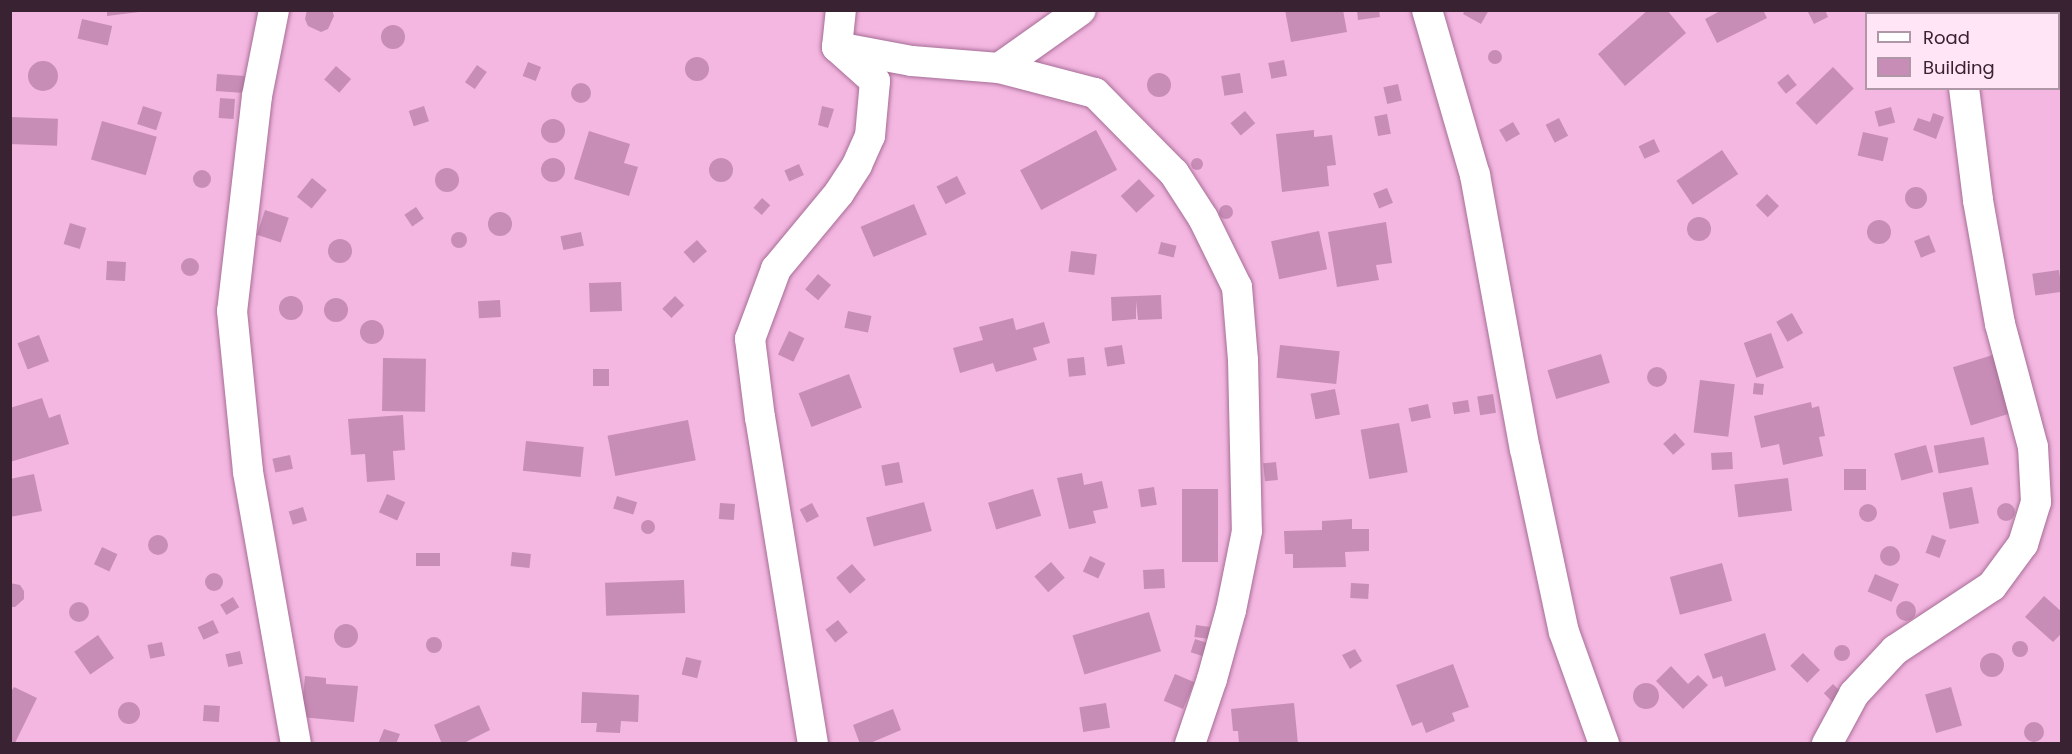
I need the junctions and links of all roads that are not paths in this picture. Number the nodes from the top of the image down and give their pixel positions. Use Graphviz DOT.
graph roads {
  1 [pos="274,10"];
  2 [pos="841,10"];
  3 [pos="1081,10"];
  4 [pos="1426,10"];
  5 [pos="837,47"];
  6 [pos="999,68"];
  7 [pos="1964,90"];
  8 [pos="296,744"];
  9 [pos="813,744"];
  10 [pos="1190,744"];
  11 [pos="1604,744"];
  12 [pos="1827,744"];
  1 -- 8 [label="street"];
  2 -- 5 [label="street"];
  3 -- 6 [label="street"];
  4 -- 11 [label="street"];
  5 -- 6 [label="street"];
  5 -- 9 [label="street"];
  6 -- 10 [label="street"];
  7 -- 12 [label="street"];
}
